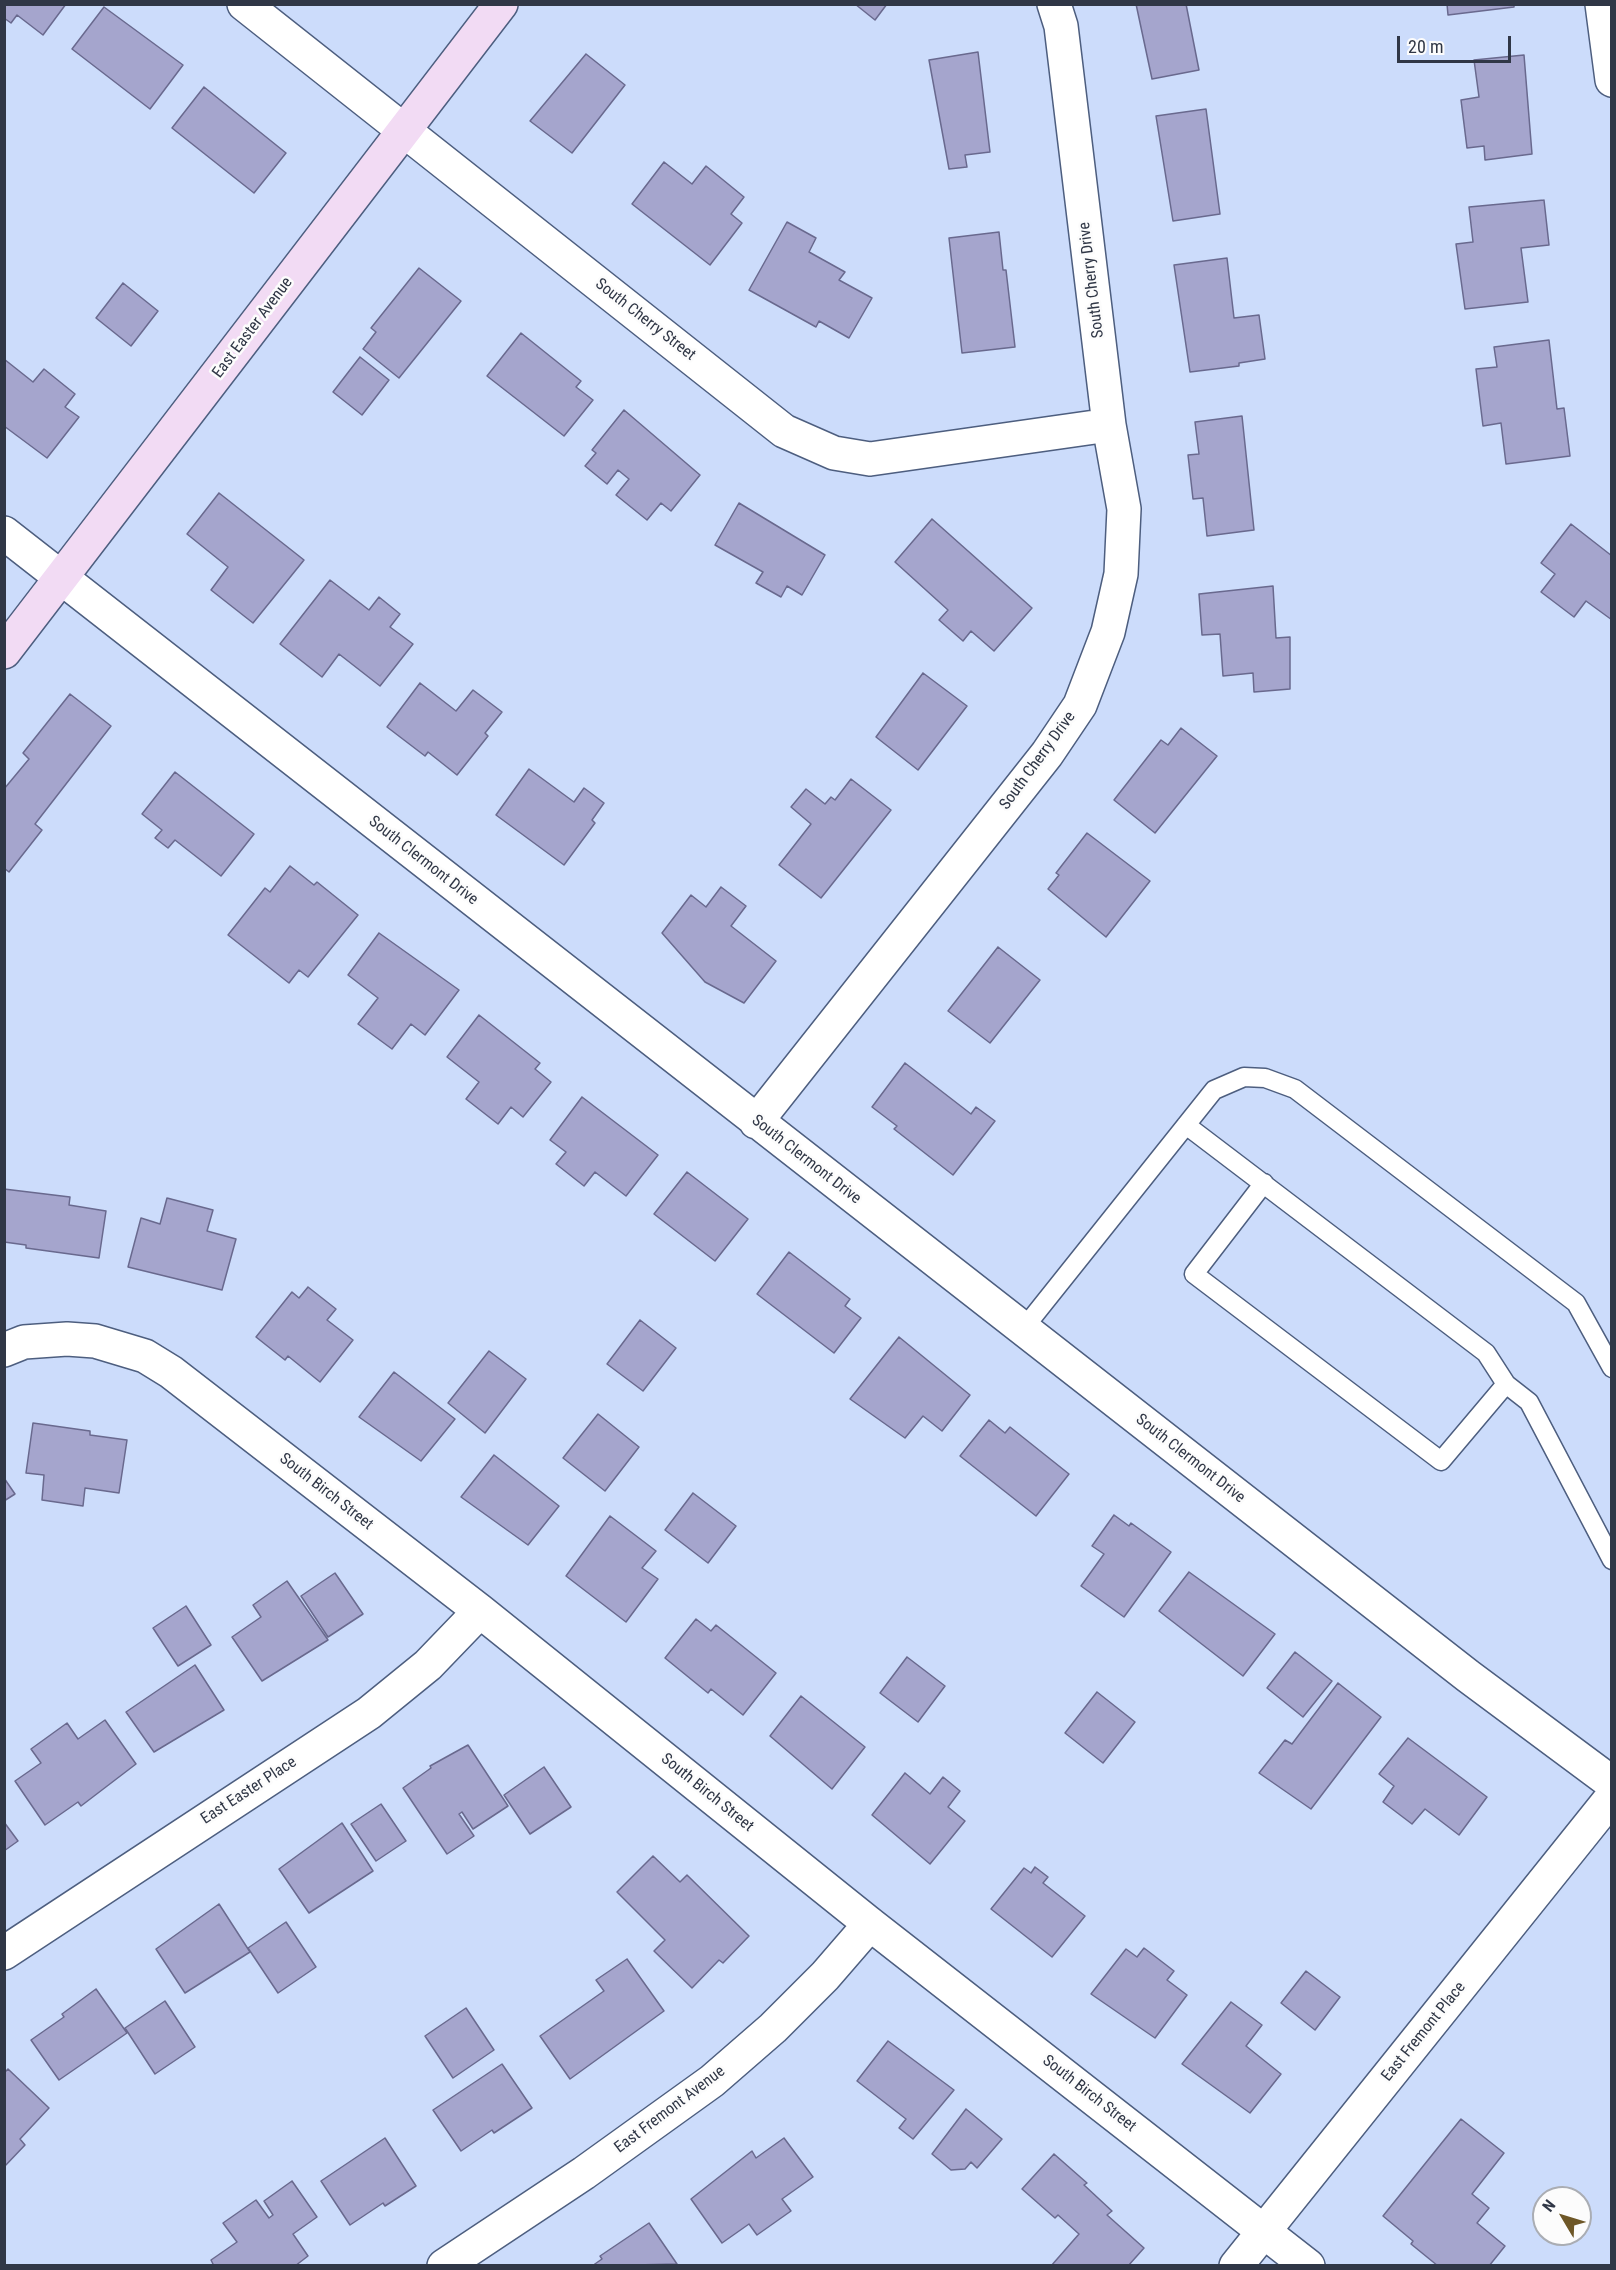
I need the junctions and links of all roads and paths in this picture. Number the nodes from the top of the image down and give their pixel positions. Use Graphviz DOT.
graph roads {
  1 [pos="244,4"];
  2 [pos="501,4"];
  3 [pos="1054,4"];
  4 [pos="1602,4"];
  5 [pos="1611,80"];
  6 [pos="404,130"];
  7 [pos="1109,425"];
  8 [pos="4,533"];
  9 [pos="62,579"];
  10 [pos="4,651"];
  11 [pos="756,1122"];
  12 [pos="1186,1125"];
  13 [pos="1264,1183"];
  14 [pos="1024,1328"];
  15 [pos="4,1350"];
  16 [pos="1611,1368"];
  17 [pos="1506,1384"];
  18 [pos="1611,1560"];
  19 [pos="480,1611"];
  20 [pos="1611,1783"];
  21 [pos="1611,1797"];
  22 [pos="870,1923"];
  23 [pos="4,1953"];
  24 [pos="1265,2232"];
  25 [pos="444,2265"];
  26 [pos="1236,2265"];
  27 [pos="1308,2265"];
  1 -- 6 [label="street, South Cherry Street"];
  2 -- 6 [label="street, East Easter Avenue"];
  3 -- 7 [label="street, South Cherry Drive"];
  4 -- 5 [label="street"];
  6 -- 7 [label="street, South Cherry Street"];
  6 -- 9 [label="street, East Easter Avenue"];
  7 -- 11 [label="street, South Cherry Drive"];
  8 -- 9 [label="street, South Clermont Drive"];
  9 -- 10 [label="street, East Easter Avenue"];
  9 -- 11 [label="street, South Clermont Drive"];
  11 -- 14 [label="street, South Clermont Drive"];
  12 -- 13 [label="lane"];
  12 -- 14 [label="lane"];
  12 -- 16 [label="lane"];
  13 -- 17 [label="lane"];
  13 -- 17 [label="lane"];
  14 -- 20 [label="street, South Clermont Drive"];
  15 -- 19 [label="street, South Birch Street"];
  17 -- 18 [label="lane"];
  19 -- 22 [label="street, South Birch Street"];
  19 -- 23 [label="street, East Easter Place"];
  21 -- 24 [label="street, East Fremont Place"];
  22 -- 24 [label="street, South Birch Street"];
  22 -- 25 [label="street, East Fremont Avenue"];
  24 -- 26 [label="street, East Fremont Place"];
  24 -- 27 [label="street, South Birch Street"];
}
